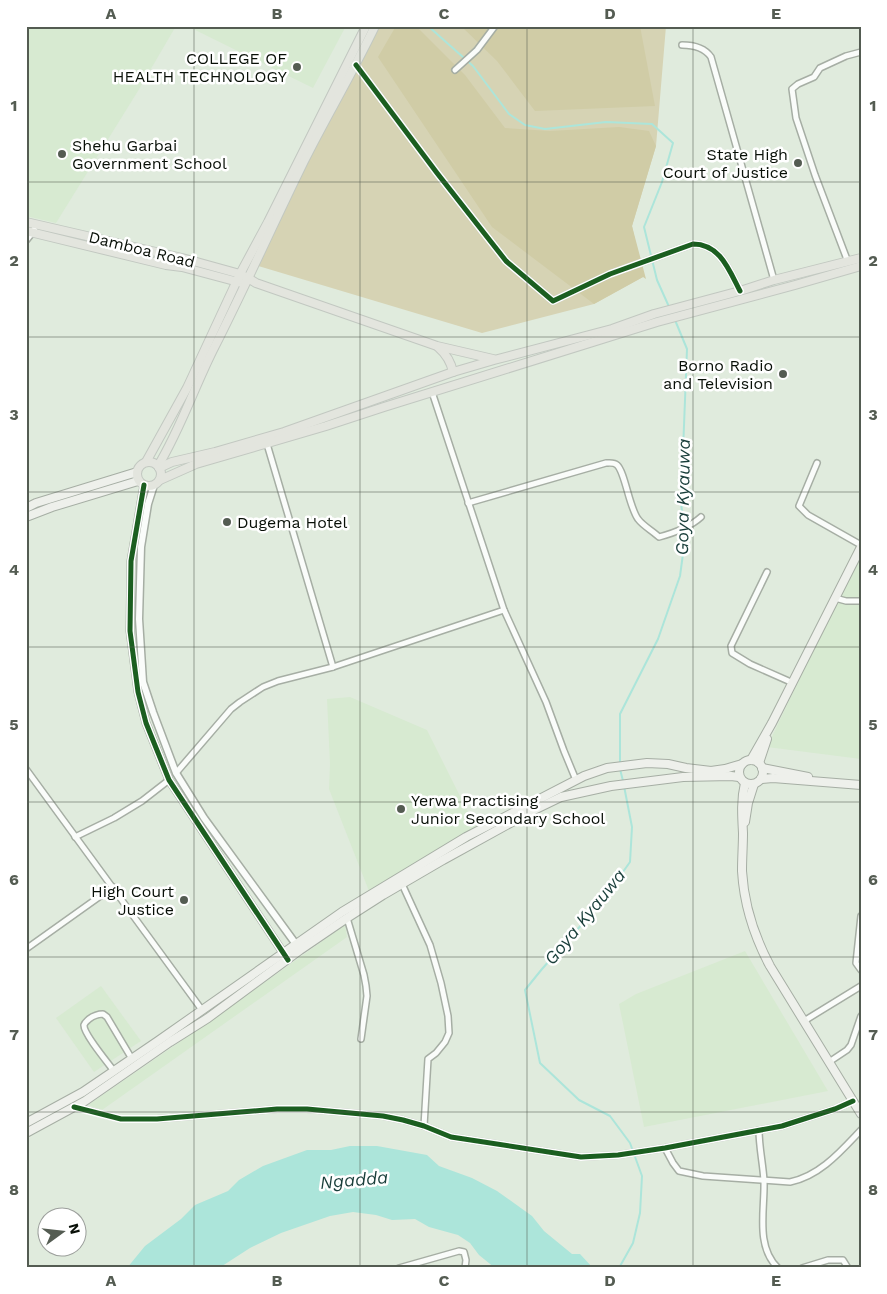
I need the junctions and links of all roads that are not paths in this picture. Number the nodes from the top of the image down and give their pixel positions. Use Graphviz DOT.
graph roads {
  1 [pos="366,26"];
  2 [pos="375,26"];
  3 [pos="495,26"];
  4 [pos="682,45"];
  5 [pos="861,52"];
  6 [pos="356,65"];
  7 [pos="457,68"];
  8 [pos="26,222"];
  9 [pos="32,229"];
  10 [pos="26,240"];
  11 [pos="861,258"];
  12 [pos="848,262"];
  13 [pos="861,266"];
  14 [pos="238,278"];
  15 [pos="774,280"];
  16 [pos="247,281"];
  17 [pos="740,290"];
  18 [pos="715,302"];
  19 [pos="655,318"];
  20 [pos="436,346"];
  21 [pos="494,360"];
  22 [pos="453,372"];
  23 [pos="432,392"];
  24 [pos="267,444"];
  25 [pos="170,445"];
  26 [pos="182,459"];
  27 [pos="146,462"];
  28 [pos="817,463"];
  29 [pos="158,467"];
  30 [pos="137,472"];
  31 [pos="141,483"];
  32 [pos="157,483"];
  33 [pos="468,503"];
  34 [pos="26,508"];
  35 [pos="26,517"];
  36 [pos="701,517"];
  37 [pos="861,546"];
  38 [pos="767,572"];
  39 [pos="835,598"];
  40 [pos="861,601"];
  41 [pos="504,610"];
  42 [pos="333,667"];
  43 [pos="793,682"];
  44 [pos="742,764"];
  45 [pos="757,764"];
  46 [pos="26,769"];
  47 [pos="176,773"];
  48 [pos="169,780"];
  49 [pos="576,780"];
  50 [pos="750,781"];
  51 [pos="822,782"];
  52 [pos="861,785"];
  53 [pos="76,837"];
  54 [pos="402,884"];
  55 [pos="113,887"];
  56 [pos="861,916"];
  57 [pos="347,918"];
  58 [pos="298,947"];
  59 [pos="26,949"];
  60 [pos="286,956"];
  61 [pos="861,970"];
  62 [pos="861,986"];
  63 [pos="202,1010"];
  64 [pos="861,1016"];
  65 [pos="804,1021"];
  66 [pos="361,1039"];
  67 [pos="132,1059"];
  68 [pos="829,1062"];
  69 [pos="114,1071"];
  70 [pos="853,1101"];
  71 [pos="74,1107"];
  72 [pos="861,1114"];
  73 [pos="26,1124"];
  74 [pos="424,1126"];
  75 [pos="759,1130"];
  76 [pos="861,1130"];
  77 [pos="26,1133"];
  78 [pos="665,1148"];
  79 [pos="764,1180"];
  80 [pos="464,1267"];
  81 [pos="399,1268"];
  82 [pos="778,1268"];
  83 [pos="802,1268"];
  84 [pos="848,1268"];
  1 -- 14 [label="main road"];
  2 -- 6 [label="main road"];
  3 -- 7 [label="street"];
  4 -- 15 [label="street"];
  5 -- 12 [label="street"];
  6 -- 16 [label="main road"];
  6 -- 17 [label="street"];
  8 -- 9 [label="main road, Damboa Road"];
  9 -- 10 [label="street"];
  9 -- 14 [label="main road, Damboa Road"];
  11 -- 12 [label="main road"];
  12 -- 15 [label="main road"];
  13 -- 18 [label="main road"];
  14 -- 16 [label="main road, Damboa Road"];
  14 -- 27 [label="main road"];
  15 -- 17 [label="main road"];
  16 -- 20 [label="main road"];
  16 -- 25 [label="main road"];
  17 -- 18 [label="main road"];
  18 -- 19 [label="main road"];
  19 -- 21 [label="main road"];
  19 -- 23 [label="main road"];
  20 -- 21 [label="main road"];
  20 -- 22 [label="main road"];
  21 -- 22 [label="main road"];
  22 -- 26 [label="main road"];
  23 -- 24 [label="main road"];
  23 -- 33 [label="street"];
  24 -- 32 [label="main road"];
  24 -- 42 [label="street"];
  25 -- 26 [label="main road"];
  25 -- 29 [label="main road"];
  26 -- 29 [label="main road"];
  27 -- 29 [label="main road"];
  27 -- 30 [label="main road"];
  28 -- 37 [label="street"];
  29 -- 32 [label="main road"];
  30 -- 31 [label="main road"];
  30 -- 34 [label="main road"];
  31 -- 32 [label="main road"];
  31 -- 35 [label="main road"];
  31 -- 48 [label="street"];
  32 -- 47 [label="street"];
  33 -- 36 [label="street"];
  33 -- 41 [label="street"];
  37 -- 39 [label="main road"];
  38 -- 43 [label="street"];
  39 -- 40 [label="street"];
  39 -- 43 [label="main road"];
  41 -- 42 [label="street"];
  41 -- 49 [label="street"];
  42 -- 47 [label="street"];
  43 -- 45 [label="main road"];
  44 -- 45 [label="main road"];
  44 -- 49 [label="main road"];
  44 -- 50 [label="main road"];
  45 -- 50 [label="main road"];
  45 -- 51 [label="main road"];
  46 -- 53 [label="street"];
  47 -- 58 [label="street"];
  48 -- 53 [label="street"];
  48 -- 60 [label="street"];
  49 -- 58 [label="main road"];
  50 -- 51 [label="main road"];
  50 -- 54 [label="main road"];
  50 -- 65 [label="main road"];
  51 -- 52 [label="main road"];
  53 -- 55 [label="street"];
  54 -- 57 [label="main road"];
  54 -- 74 [label="street"];
  55 -- 59 [label="street"];
  55 -- 63 [label="street"];
  56 -- 61 [label="street"];
  57 -- 58 [label="main road"];
  57 -- 66 [label="street"];
  58 -- 60 [label="main road"];
  60 -- 63 [label="main road"];
  60 -- 71 [label="main road"];
  62 -- 65 [label="street"];
  63 -- 67 [label="main road"];
  64 -- 68 [label="street"];
  65 -- 68 [label="main road"];
  67 -- 69 [label="main road"];
  67 -- 69 [label="street"];
  68 -- 70 [label="main road"];
  69 -- 73 [label="main road"];
  70 -- 72 [label="main road"];
  70 -- 75 [label="street"];
  71 -- 74 [label="street"];
  71 -- 77 [label="main road"];
  74 -- 78 [label="street"];
  75 -- 78 [label="street"];
  75 -- 79 [label="street"];
  76 -- 79 [label="street"];
  78 -- 79 [label="street"];
  79 -- 82 [label="street"];
  80 -- 81 [label="street"];
  83 -- 84 [label="street"];
}
